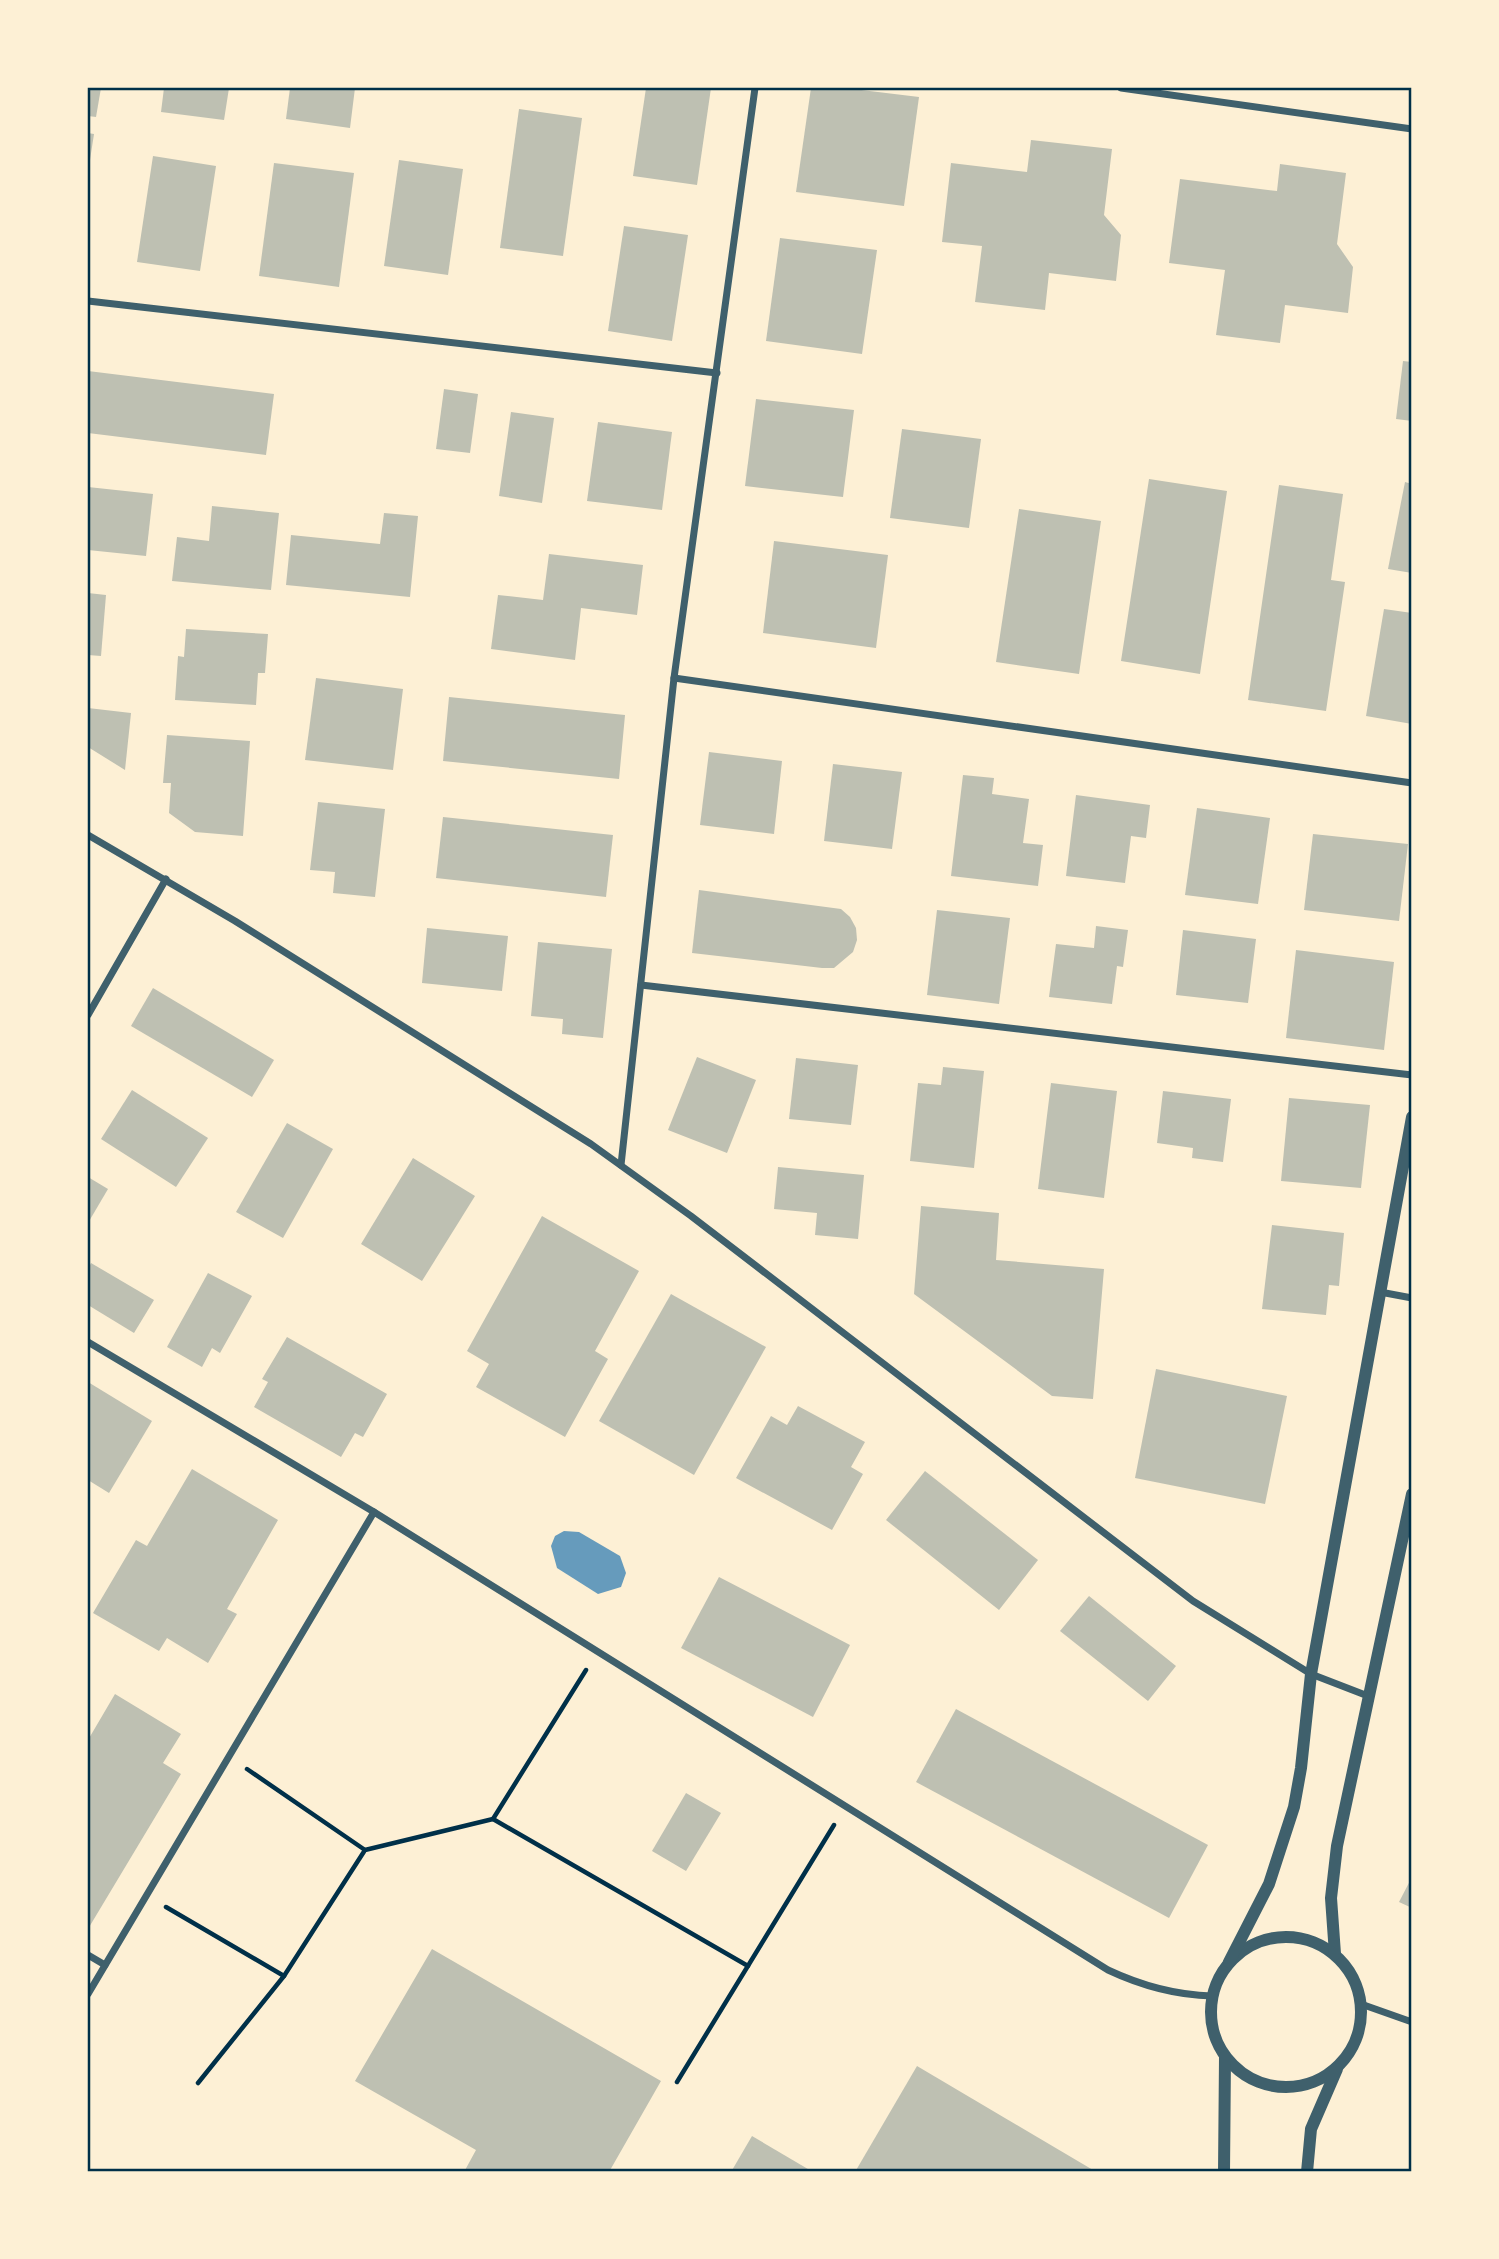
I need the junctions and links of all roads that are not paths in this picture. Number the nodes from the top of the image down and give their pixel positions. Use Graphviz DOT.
graph roads {
  1 [pos="755,88"];
  2 [pos="1121,88"];
  3 [pos="1412,129"];
  4 [pos="88,301"];
  5 [pos="717,373"];
  6 [pos="674,678"];
  7 [pos="1412,783"];
  8 [pos="88,835"];
  9 [pos="166,879"];
  10 [pos="641,985"];
  11 [pos="88,1015"];
  12 [pos="1412,1075"];
  13 [pos="1412,1118"];
  14 [pos="621,1165"];
  15 [pos="1380,1292"];
  16 [pos="1412,1298"];
  17 [pos="88,1342"];
  18 [pos="1412,1494"];
  19 [pos="374,1512"];
  20 [pos="1311,1674"];
  21 [pos="1368,1696"];
  22 [pos="1335,1954"];
  23 [pos="88,1955"];
  24 [pos="1229,1962"];
  25 [pos="105,1965"];
  26 [pos="88,1994"];
  27 [pos="1212,1996"];
  28 [pos="1361,2004"];
  29 [pos="1412,2022"];
  30 [pos="1226,2057"];
  31 [pos="1338,2067"];
  32 [pos="1224,2172"];
  33 [pos="1307,2172"];
  1 -- 5 [label="street"];
  2 -- 3 [label="street"];
  4 -- 5 [label="street"];
  5 -- 6 [label="street"];
  6 -- 7 [label="street"];
  6 -- 10 [label="street"];
  8 -- 9 [label="street"];
  9 -- 11 [label="street"];
  9 -- 14 [label="street"];
  10 -- 12 [label="street"];
  10 -- 14 [label="street"];
  13 -- 15 [label="street"];
  14 -- 20 [label="street"];
  15 -- 16 [label="street"];
  15 -- 20 [label="street"];
  17 -- 19 [label="street"];
  18 -- 21 [label="street"];
  19 -- 25 [label="street"];
  19 -- 27 [label="street"];
  20 -- 21 [label="street"];
  20 -- 24 [label="street"];
  21 -- 22 [label="street"];
  22 -- 24 [label="street"];
  22 -- 28 [label="street"];
  23 -- 25 [label="street"];
  24 -- 27 [label="street"];
  25 -- 26 [label="street"];
  27 -- 30 [label="street"];
  28 -- 29 [label="street"];
  28 -- 31 [label="street"];
  30 -- 31 [label="street"];
  30 -- 32 [label="street"];
  31 -- 33 [label="street"];
}
